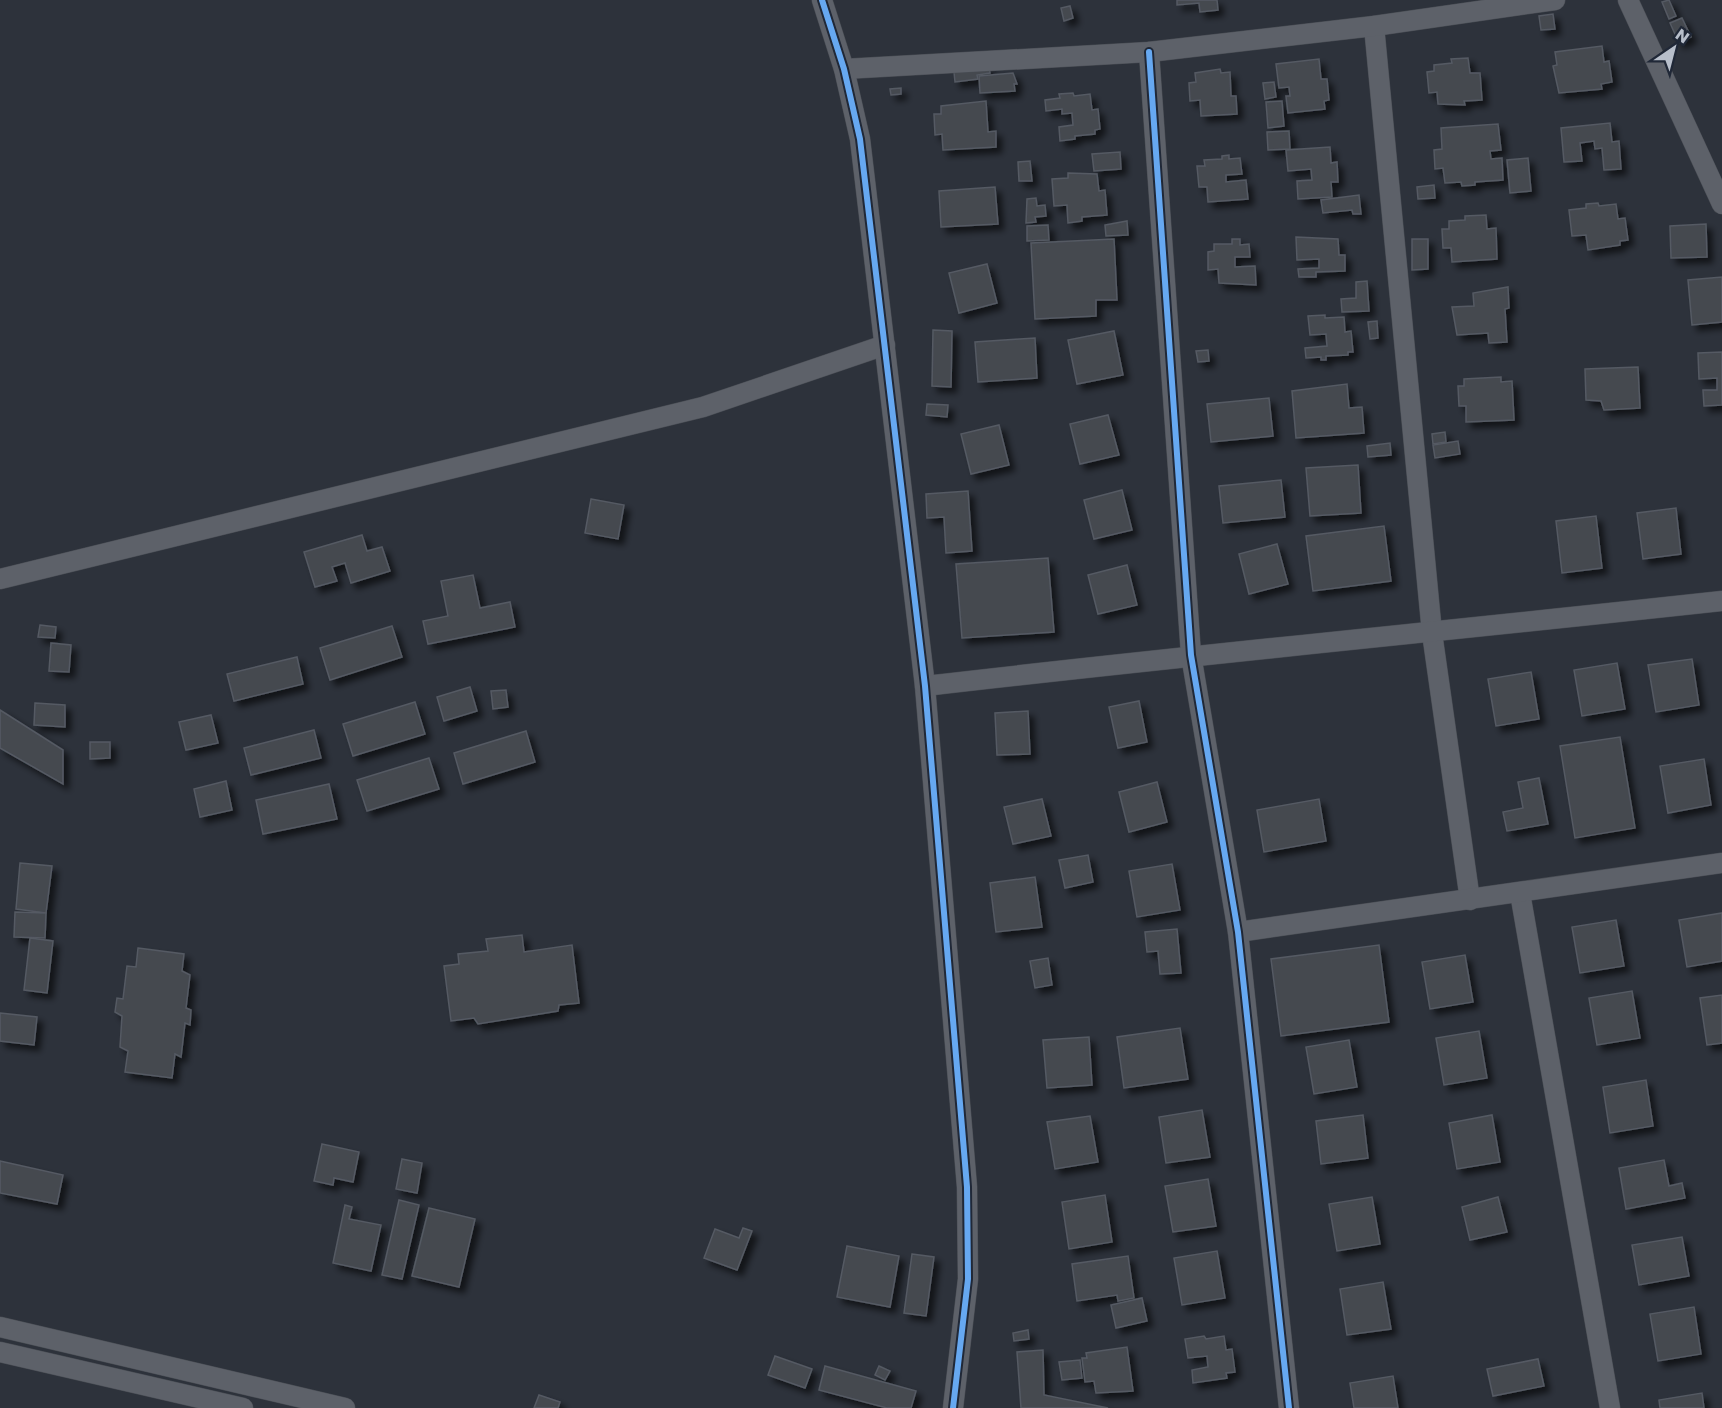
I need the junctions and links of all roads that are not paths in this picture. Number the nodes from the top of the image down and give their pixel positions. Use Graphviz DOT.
graph roads {
  1 [pos="822,0"];
  2 [pos="1555,0"];
  3 [pos="1628,0"];
  4 [pos="1374,26"];
  5 [pos="1149,52"];
  6 [pos="844,69"];
  7 [pos="1722,204"];
  8 [pos="885,345"];
  9 [pos="0,579"];
  10 [pos="1722,601"];
  11 [pos="1432,633"];
  12 [pos="1191,655"];
  13 [pos="925,686"];
  14 [pos="1722,863"];
  15 [pos="1520,893"];
  16 [pos="1470,900"];
  17 [pos="1238,932"];
  18 [pos="0,1327"];
  19 [pos="0,1352"];
  20 [pos="243,1408"];
  21 [pos="345,1408"];
  22 [pos="953,1408"];
  23 [pos="1289,1408"];
  24 [pos="1610,1408"];
  1 -- 6 [label="street"];
  2 -- 4 [label="street"];
  3 -- 7 [label="street"];
  4 -- 5 [label="street"];
  4 -- 11 [label="street"];
  5 -- 6 [label="street"];
  5 -- 12 [label="street"];
  6 -- 8 [label="street"];
  8 -- 9 [label="street"];
  8 -- 13 [label="street"];
  10 -- 11 [label="street"];
  11 -- 12 [label="street"];
  11 -- 16 [label="street"];
  12 -- 13 [label="street"];
  12 -- 17 [label="street"];
  13 -- 22 [label="street"];
  14 -- 15 [label="street"];
  15 -- 16 [label="street"];
  15 -- 24 [label="street"];
  16 -- 17 [label="street"];
  17 -- 23 [label="street"];
  18 -- 21 [label="street"];
  19 -- 20 [label="street"];
}
